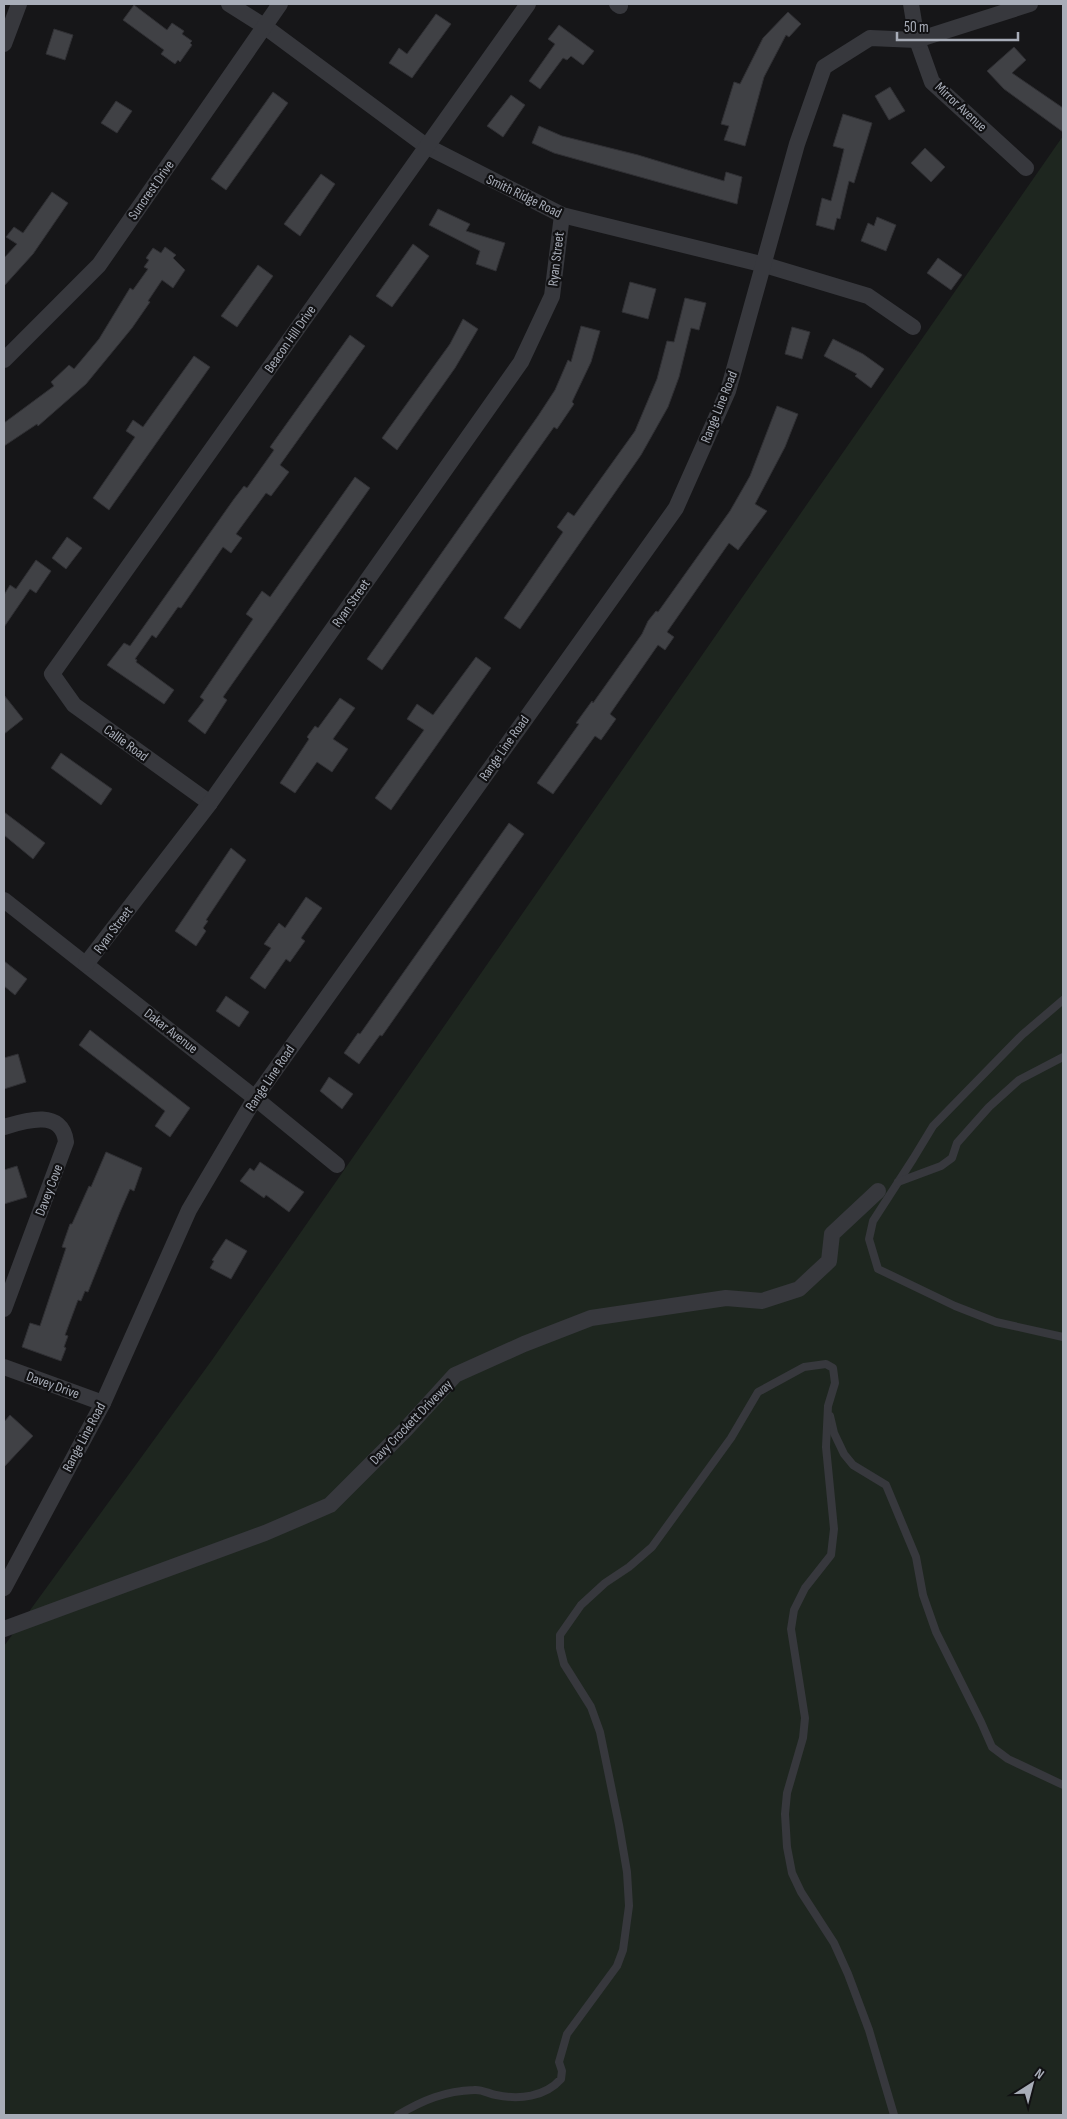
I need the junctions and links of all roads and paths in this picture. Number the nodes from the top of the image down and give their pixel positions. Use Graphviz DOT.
graph roads {
  1 [pos="19,4"];
  2 [pos="229,4"];
  3 [pos="280,4"];
  4 [pos="528,4"];
  5 [pos="911,4"];
  6 [pos="1030,4"];
  7 [pos="264,26"];
  8 [pos="917,40"];
  9 [pos="4,44"];
  10 [pos="426,146"];
  11 [pos="1026,168"];
  12 [pos="562,215"];
  13 [pos="764,265"];
  14 [pos="913,327"];
  15 [pos="4,360"];
  16 [pos="52,674"];
  17 [pos="210,803"];
  18 [pos="4,900"];
  19 [pos="86,964"];
  20 [pos="1063,1000"];
  21 [pos="1063,1057"];
  22 [pos="255,1098"];
  23 [pos="4,1127"];
  24 [pos="337,1166"];
  25 [pos="898,1182"];
  26 [pos="878,1191"];
  27 [pos="4,1309"];
  28 [pos="1063,1337"];
  29 [pos="4,1367"];
  30 [pos="103,1403"];
  31 [pos="828,1406"];
  32 [pos="4,1588"];
  33 [pos="4,1629"];
  34 [pos="1063,1785"];
  35 [pos="398,2115"];
  36 [pos="894,2115"];
  1 -- 9 [label="street"];
  2 -- 7 [label="street, Smith Ridge Road"];
  3 -- 7 [label="street, Suncrest Drive"];
  4 -- 10 [label="street, Beacon Hill Drive"];
  5 -- 8 [label="street, Mirror Avenue"];
  6 -- 8 [label="street, Range Line Road"];
  7 -- 10 [label="street, Smith Ridge Road"];
  7 -- 15 [label="street, Suncrest Drive"];
  8 -- 11 [label="street, Mirror Avenue"];
  8 -- 13 [label="street, Range Line Road"];
  10 -- 12 [label="street, Smith Ridge Road"];
  10 -- 16 [label="street, Beacon Hill Drive"];
  12 -- 13 [label="street, Smith Ridge Road"];
  12 -- 17 [label="street, Ryan Street"];
  13 -- 14 [label="street, Smith Ridge Road"];
  13 -- 22 [label="street, Range Line Road"];
  16 -- 17 [label="street, Callie Road"];
  17 -- 19 [label="street, Ryan Street"];
  18 -- 19 [label="street, Dakar Avenue"];
  19 -- 22 [label="street, Dakar Avenue"];
  20 -- 25 [label="lane"];
  21 -- 25 [label="lane"];
  22 -- 24 [label="street, Dakar Avenue"];
  22 -- 30 [label="street, Range Line Road"];
  23 -- 27 [label="street, Davey Cove"];
  25 -- 28 [label="lane"];
  26 -- 33 [label="street, Davy Crockett Driveway"];
  29 -- 30 [label="street, Davey Drive"];
  30 -- 32 [label="street, Range Line Road"];
  31 -- 34 [label="lane"];
  31 -- 35 [label="lane"];
  31 -- 36 [label="lane"];
}
